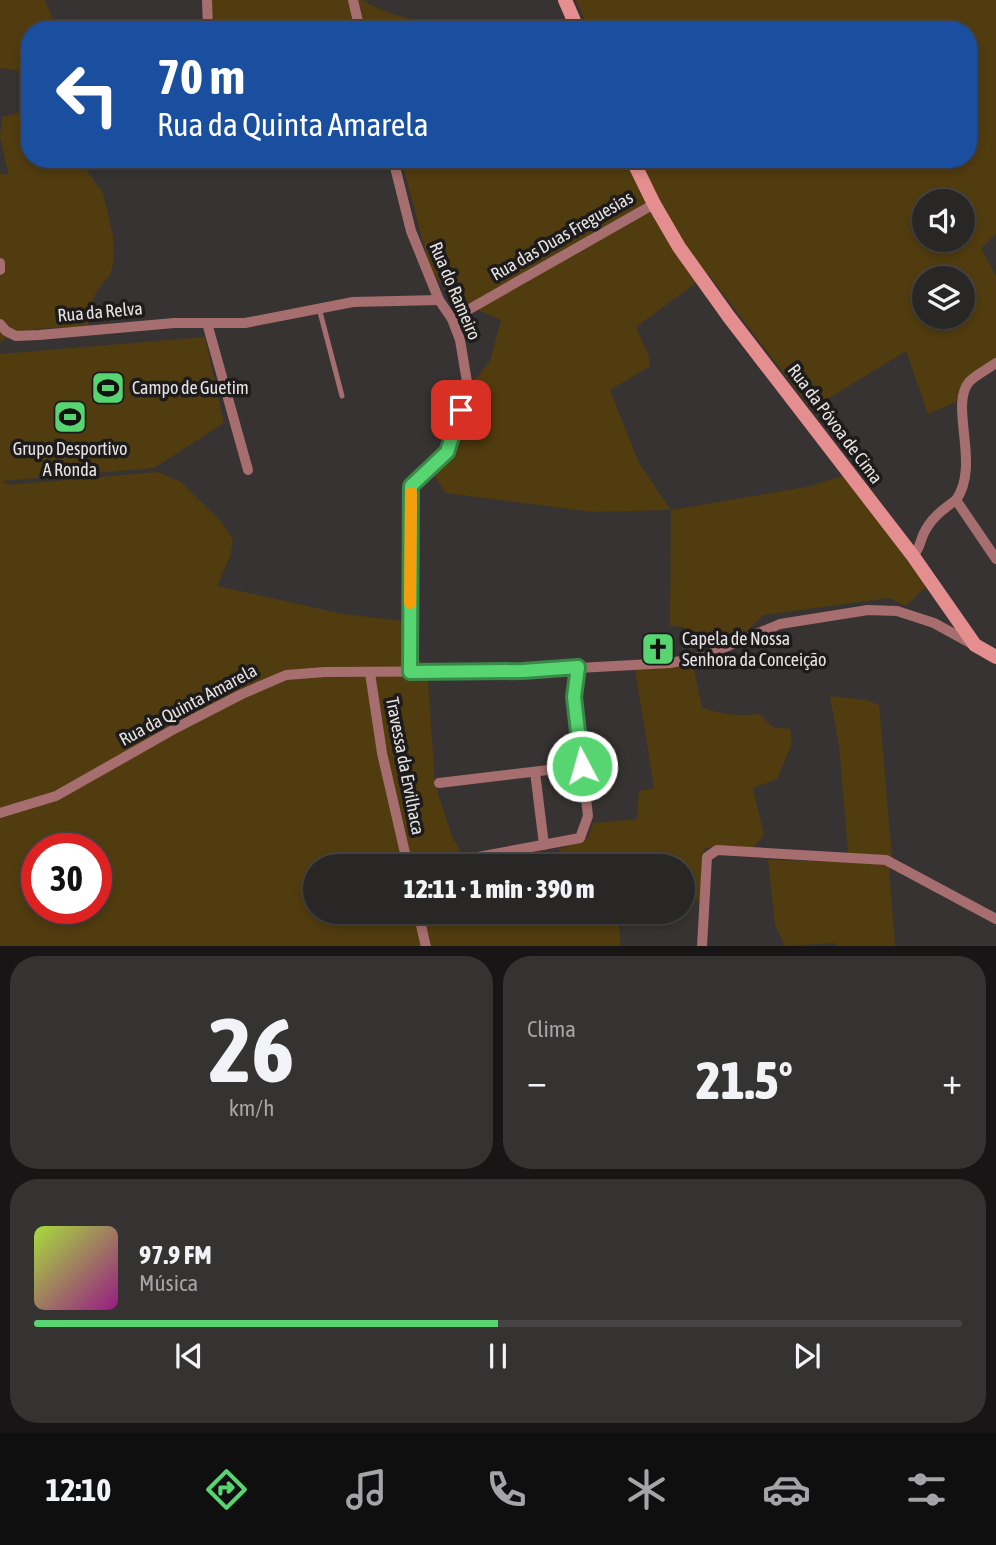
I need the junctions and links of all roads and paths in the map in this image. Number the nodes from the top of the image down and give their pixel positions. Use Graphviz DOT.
graph roads {
  1 [pos="207,0"];
  2 [pos="353,0"];
  3 [pos="565,0"];
  4 [pos="208,21"];
  5 [pos="358,21"];
  6 [pos="574,21"];
  7 [pos="395,168"];
  8 [pos="636,168"];
  9 [pos="654,204"];
  10 [pos="0,263"];
  11 [pos="0,270"];
  12 [pos="439,300"];
  13 [pos="319,308"];
  14 [pos="452,319"];
  15 [pos="207,323"];
  16 [pos="2,330"];
  17 [pos="996,363"];
  18 [pos="342,396"];
  19 [pos="248,470"];
  20 [pos="956,500"];
  21 [pos="913,556"];
  22 [pos="996,559"];
  23 [pos="975,645"];
  24 [pos="996,657"];
  25 [pos="578,667"];
  26 [pos="410,672"];
  27 [pos="370,673"];
  28 [pos="582,766"];
  29 [pos="536,772"];
  30 [pos="439,783"];
  31 [pos="0,813"];
  32 [pos="544,845"];
  33 [pos="405,854"];
  34 [pos="494,854"];
  35 [pos="996,919"];
  36 [pos="421,924"];
  37 [pos="426,946"];
  38 [pos="702,946"];
  1 -- 4 [label="street"];
  2 -- 5 [label="street"];
  3 -- 6 [label="main road"];
  7 -- 12 [label="street, Rua do Rameiro"];
  8 -- 9 [label="main road, Rua da Póvoa de Cima"];
  9 -- 14 [label="street, Rua das Duas Freguesias"];
  9 -- 21 [label="main road, Rua da Póvoa de Cima"];
  10 -- 11 [label="street"];
  12 -- 13 [label="street, Rua da Relva"];
  12 -- 14 [label="street, Rua do Rameiro"];
  13 -- 15 [label="street, Rua da Relva"];
  13 -- 18 [label="lane"];
  14 -- 26 [label="street, Rua do Rameiro"];
  15 -- 16 [label="street, Rua da Relva"];
  15 -- 19 [label="street"];
  17 -- 20 [label="street"];
  20 -- 21 [label="street"];
  20 -- 22 [label="street"];
  21 -- 23 [label="main road, Rua da Póvoa de Cima"];
  23 -- 24 [label="main road, Rua da Póvoa de Cima"];
  23 -- 25 [label="street, Rua da Quinta Amarela"];
  25 -- 26 [label="street, Rua da Quinta Amarela"];
  25 -- 28 [label="street"];
  26 -- 27 [label="street, Rua da Quinta Amarela"];
  27 -- 31 [label="street, Rua da Quinta Amarela"];
  27 -- 33 [label="street, Travessa da Ervilhaca"];
  28 -- 29 [label="street"];
  28 -- 32 [label="street"];
  29 -- 30 [label="street"];
  29 -- 32 [label="street"];
  32 -- 34 [label="street"];
  35 -- 38 [label="street"];
  36 -- 37 [label="street"];
}
